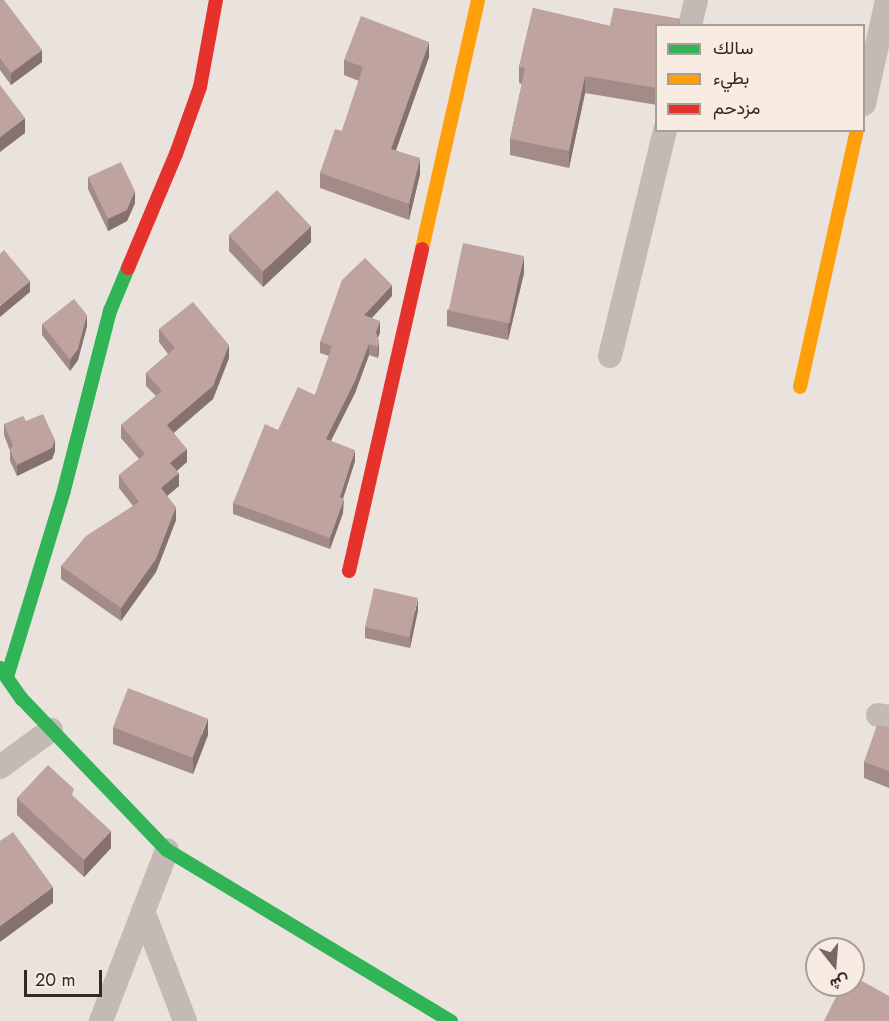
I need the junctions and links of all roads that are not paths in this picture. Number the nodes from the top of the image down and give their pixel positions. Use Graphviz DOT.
graph roads {
  1 [pos="216,0"];
  2 [pos="478,0"];
  3 [pos="696,0"];
  4 [pos="887,0"];
  5 [pos="690,24"];
  6 [pos="865,99"];
  7 [pos="665,132"];
  8 [pos="857,132"];
  9 [pos="610,356"];
  10 [pos="800,387"];
  11 [pos="349,571"];
  12 [pos="3,673"];
  13 [pos="51,730"];
  14 [pos="0,767"];
  15 [pos="167,850"];
  16 [pos="143,911"];
  17 [pos="448,1020"];
  18 [pos="101,1021"];
  19 [pos="185,1021"];
  1 -- 12 [label="street"];
  2 -- 11 [label="street"];
  3 -- 5 [label="street"];
  4 -- 6 [label="street"];
  7 -- 9 [label="street"];
  8 -- 10 [label="street"];
  12 -- 13 [label="street"];
  13 -- 14 [label="street"];
  13 -- 15 [label="street"];
  15 -- 16 [label="street"];
  15 -- 17 [label="street"];
  16 -- 18 [label="street"];
  16 -- 19 [label="street"];
}
